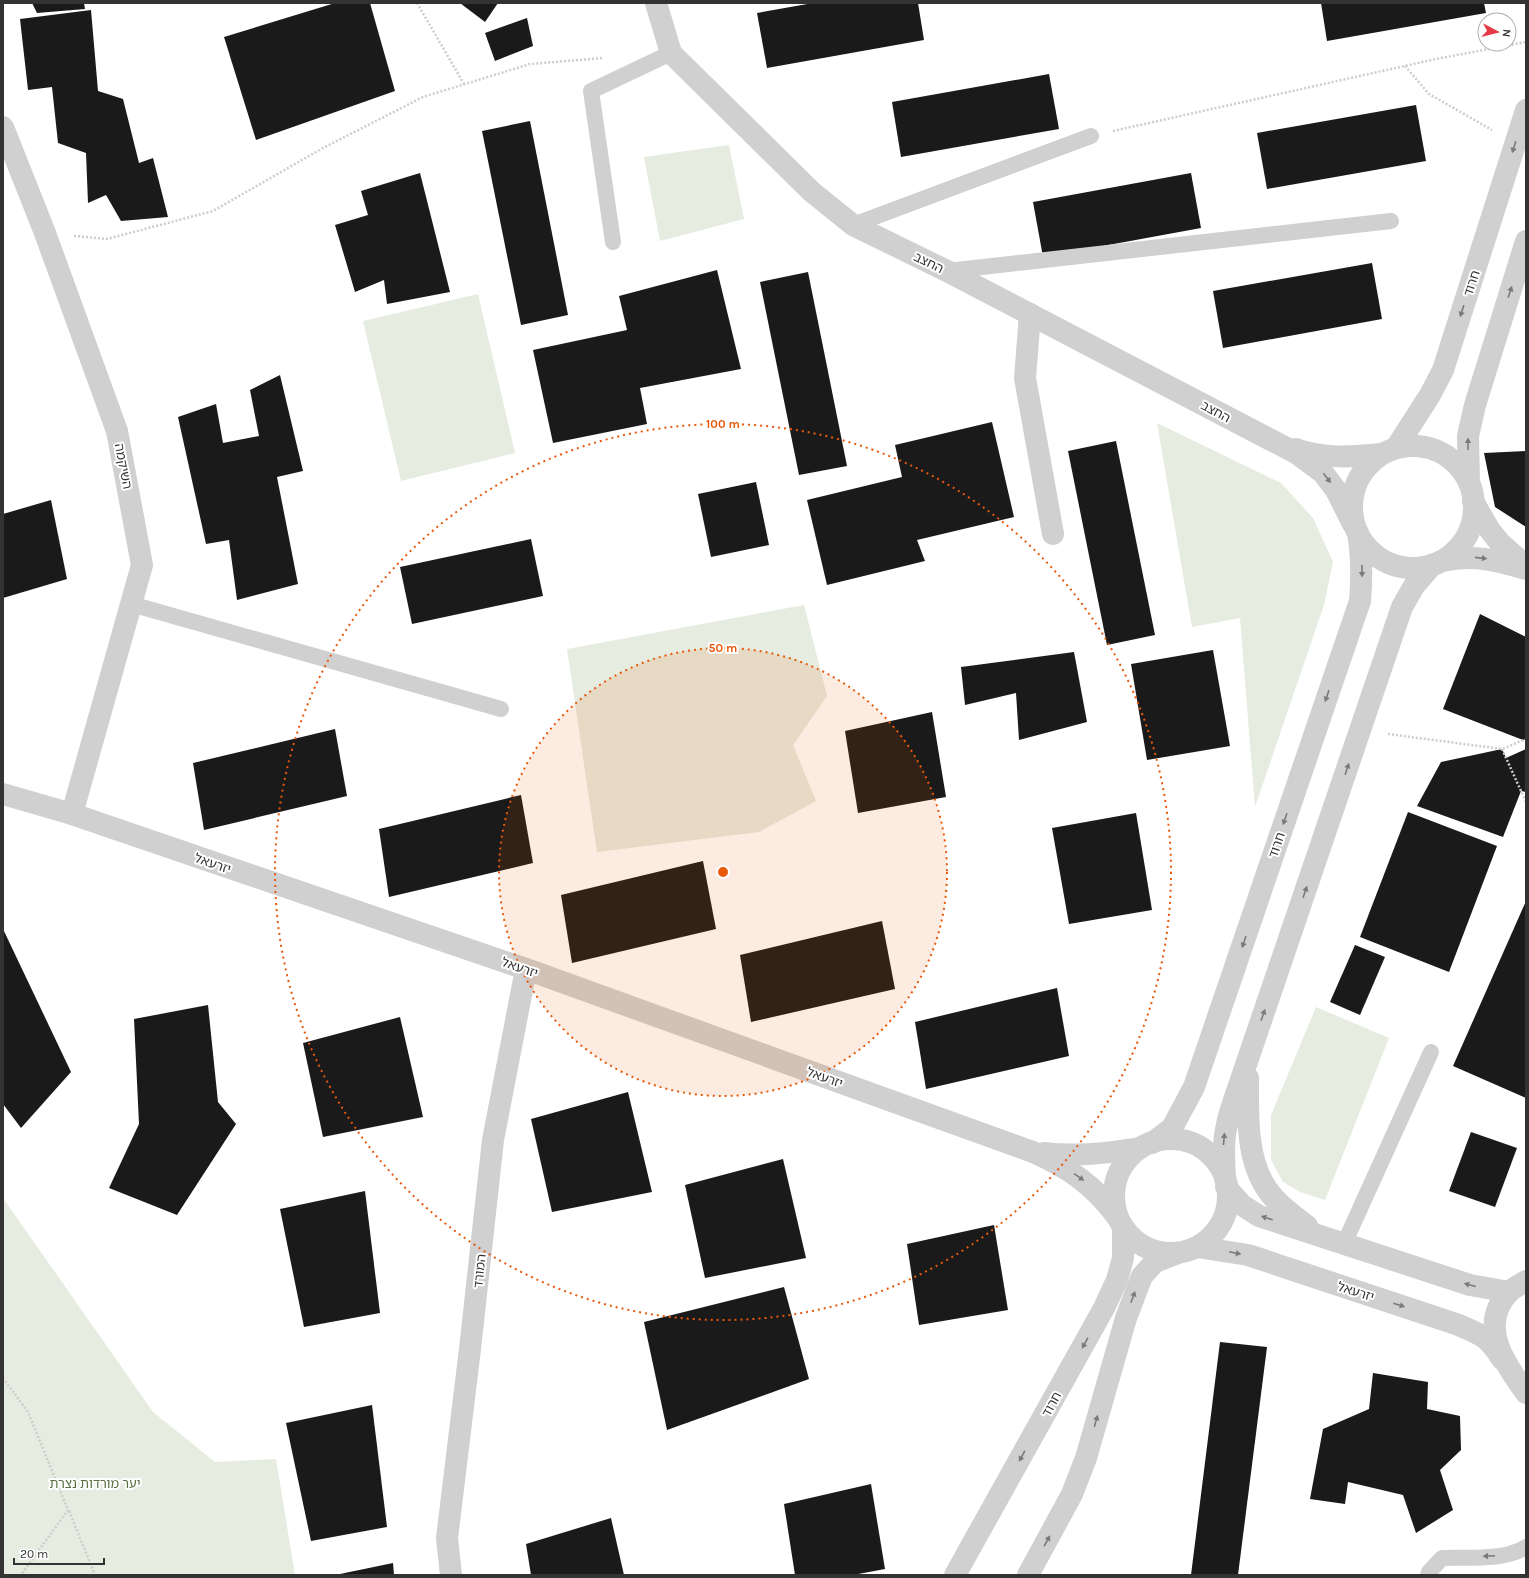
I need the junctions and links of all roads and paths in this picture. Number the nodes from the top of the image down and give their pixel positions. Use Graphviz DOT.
graph roads {
  1 [pos="418,3"];
  2 [pos="656,3"];
  3 [pos="1526,42"];
  4 [pos="671,53"];
  5 [pos="608,58"];
  6 [pos="1405,66"];
  7 [pos="464,84"];
  8 [pos="1526,110"];
  9 [pos="3,127"];
  10 [pos="1091,136"];
  11 [pos="1516,140"];
  12 [pos="1391,220"];
  13 [pos="853,225"];
  14 [pos="46,233"];
  15 [pos="1526,241"];
  16 [pos="613,242"];
  17 [pos="947,271"];
  18 [pos="1030,314"];
  19 [pos="1272,440"];
  20 [pos="1388,451"];
  21 [pos="1471,492"];
  22 [pos="1356,528"];
  23 [pos="1053,534"];
  24 [pos="1437,563"];
  25 [pos="1526,567"];
  26 [pos="131,604"];
  27 [pos="501,709"];
  28 [pos="1361,726"];
  29 [pos="1526,739"];
  30 [pos="1502,749"];
  31 [pos="3,794"];
  32 [pos="1526,802"];
  33 [pos="72,814"];
  34 [pos="526,969"];
  35 [pos="1431,1052"];
  36 [pos="1248,1059"];
  37 [pos="1146,1146"];
  38 [pos="1033,1152"];
  39 [pos="1226,1183"];
  40 [pos="1121,1222"];
  41 [pos="1319,1236"];
  42 [pos="1344,1244"];
  43 [pos="1187,1250"];
  44 [pos="1517,1286"];
  45 [pos="1502,1359"];
  46 [pos="3,1378"];
  47 [pos="1525,1392"];
  48 [pos="68,1510"];
  49 [pos="1526,1547"];
  50 [pos="1428,1574"];
  51 [pos="21,1575"];
  52 [pos="95,1575"];
  53 [pos="451,1575"];
  54 [pos="955,1575"];
  55 [pos="1028,1575"];
  1 -- 7 [label="path"];
  2 -- 4 [label="street, החצב"];
  3 -- 6 [label="path"];
  4 -- 13 [label="street, החצב"];
  4 -- 16 [label="lane"];
  5 -- 7 [label="path"];
  6 -- 10 [label="path"];
  6 -- 11 [label="path"];
  7 -- 14 [label="path"];
  8 -- 11 [label="street, חרוד"];
  9 -- 14 [label="street, השיקמה"];
  10 -- 13 [label="lane"];
  11 -- 20 [label="street, חרוד, one-way"];
  12 -- 17 [label="lane"];
  13 -- 17 [label="street, החצב"];
  14 -- 26 [label="street, השיקמה"];
  21 -- 15 [label="street, one-way"];
  17 -- 18 [label="street, החצב"];
  18 -- 19 [label="street, החצב"];
  18 -- 23 [label="street"];
  19 -- 20 [label="street, החצב"];
  19 -- 22 [label="street, החצב, one-way"];
  20 -- 21 [label="street"];
  20 -- 22 [label="street"];
  21 -- 24 [label="street"];
  21 -- 25 [label="street"];
  22 -- 24 [label="street"];
  22 -- 37 [label="street, חרוד, one-way"];
  24 -- 25 [label="street, one-way"];
  24 -- 28 [label="street"];
  26 -- 27 [label="lane"];
  26 -- 33 [label="street, השיקמה"];
  28 -- 30 [label="path"];
  36 -- 28 [label="street, one-way"];
  29 -- 30 [label="path"];
  30 -- 32 [label="path"];
  31 -- 33 [label="street, יזרעאל"];
  33 -- 34 [label="street, יזרעאל"];
  34 -- 38 [label="street, יזרעאל"];
  34 -- 53 [label="street, המורד"];
  35 -- 42 [label="lane"];
  39 -- 36 [label="street, one-way"];
  36 -- 41 [label="street"];
  37 -- 38 [label="street, יזרעאל"];
  37 -- 39 [label="street"];
  37 -- 40 [label="street"];
  38 -- 40 [label="street, יזרעאל, one-way"];
  41 -- 39 [label="street, one-way"];
  39 -- 43 [label="street"];
  40 -- 43 [label="street"];
  40 -- 54 [label="street, חרוד, one-way"];
  41 -- 42 [label="street"];
  44 -- 42 [label="street, one-way"];
  43 -- 45 [label="street, יזרעאל, one-way"];
  55 -- 43 [label="street, one-way"];
  44 -- 45 [label="street"];
  45 -- 47 [label="street"];
  46 -- 48 [label="path"];
  48 -- 51 [label="path"];
  48 -- 52 [label="path"];
  49 -- 50 [label="lane, one-way"];
}
